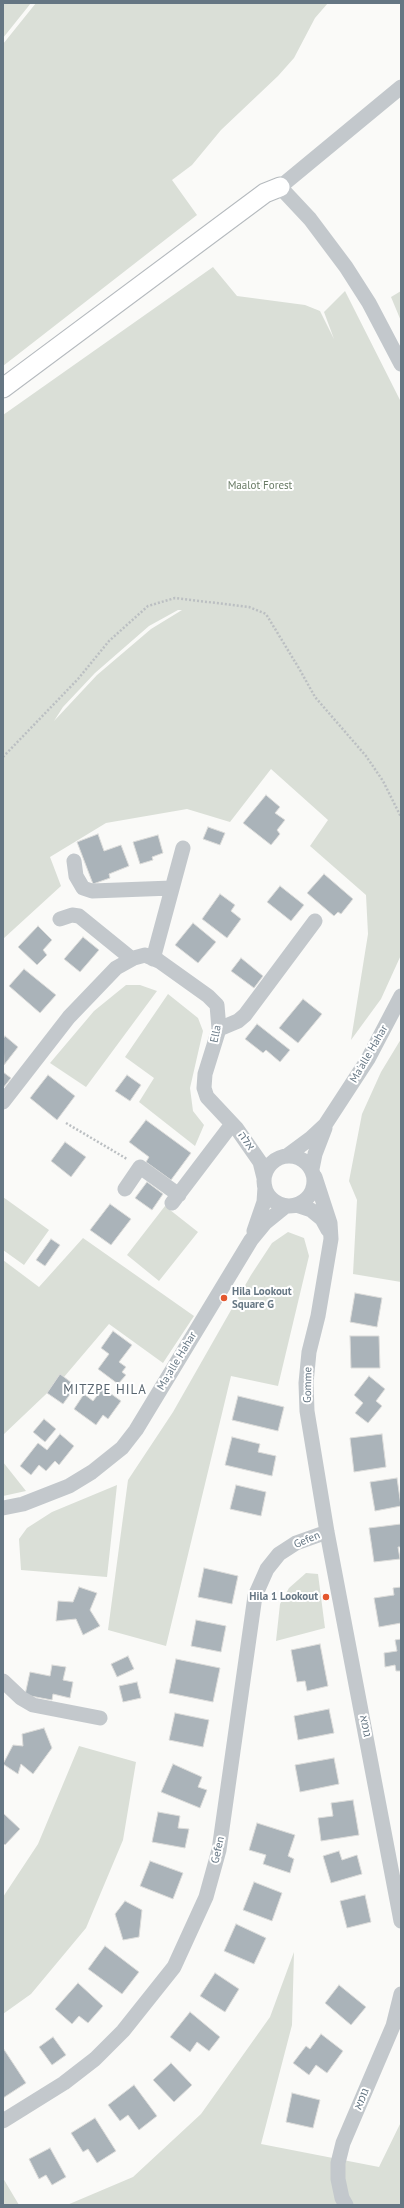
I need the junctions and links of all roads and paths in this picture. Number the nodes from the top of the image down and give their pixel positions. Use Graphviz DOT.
graph roads {
  1 [pos="401,87"];
  2 [pos="280,187"];
  3 [pos="401,364"];
  4 [pos="3,388"];
  5 [pos="3,757"];
  6 [pos="401,817"];
  7 [pos="183,848"];
  8 [pos="74,862"];
  9 [pos="172,888"];
  10 [pos="60,919"];
  11 [pos="315,921"];
  12 [pos="132,959"];
  13 [pos="153,959"];
  14 [pos="401,997"];
  15 [pos="219,1028"];
  16 [pos="3,1102"];
  17 [pos="335,1110"];
  18 [pos="66,1123"];
  19 [pos="234,1126"];
  20 [pos="283,1156"];
  21 [pos="140,1166"];
  22 [pos="313,1173"];
  23 [pos="264,1182"];
  24 [pos="125,1189"];
  25 [pos="291,1205"];
  26 [pos="331,1238"];
  27 [pos="251,1240"];
  28 [pos="3,1508"];
  29 [pos="327,1532"];
  30 [pos="3,1681"];
  31 [pos="100,1718"];
  32 [pos="401,1921"];
  33 [pos="401,1994"];
  34 [pos="3,2121"];
  35 [pos="346,2205"];
  1 -- 2 [label="street"];
  2 -- 3 [label="street"];
  2 -- 4 [label="main road"];
  5 -- 6 [label="path"];
  7 -- 9 [label="street"];
  8 -- 9 [label="street"];
  9 -- 13 [label="street"];
  10 -- 12 [label="street"];
  11 -- 15 [label="street"];
  12 -- 13 [label="street"];
  12 -- 16 [label="street"];
  13 -- 15 [label="street, Ella"];
  14 -- 17 [label="street, Ma'alle Hahar"];
  15 -- 19 [label="street, Ella"];
  17 -- 20 [label="street"];
  17 -- 22 [label="street"];
  18 -- 21 [label="path"];
  19 -- 20 [label="street, אלה"];
  19 -- 21 [label="street"];
  19 -- 23 [label="street, אלה"];
  20 -- 22 [label="street"];
  20 -- 23 [label="street"];
  21 -- 24 [label="street"];
  22 -- 25 [label="street"];
  22 -- 26 [label="street, Gomme"];
  23 -- 25 [label="street"];
  23 -- 27 [label="street"];
  25 -- 26 [label="street"];
  25 -- 27 [label="street"];
  26 -- 29 [label="street, Gomme"];
  27 -- 28 [label="street, Ma;alle Hahar"];
  29 -- 32 [label="street, גומא"];
  29 -- 34 [label="street, Gefen"];
  30 -- 31 [label="street"];
  33 -- 35 [label="street, גומא"];
}
